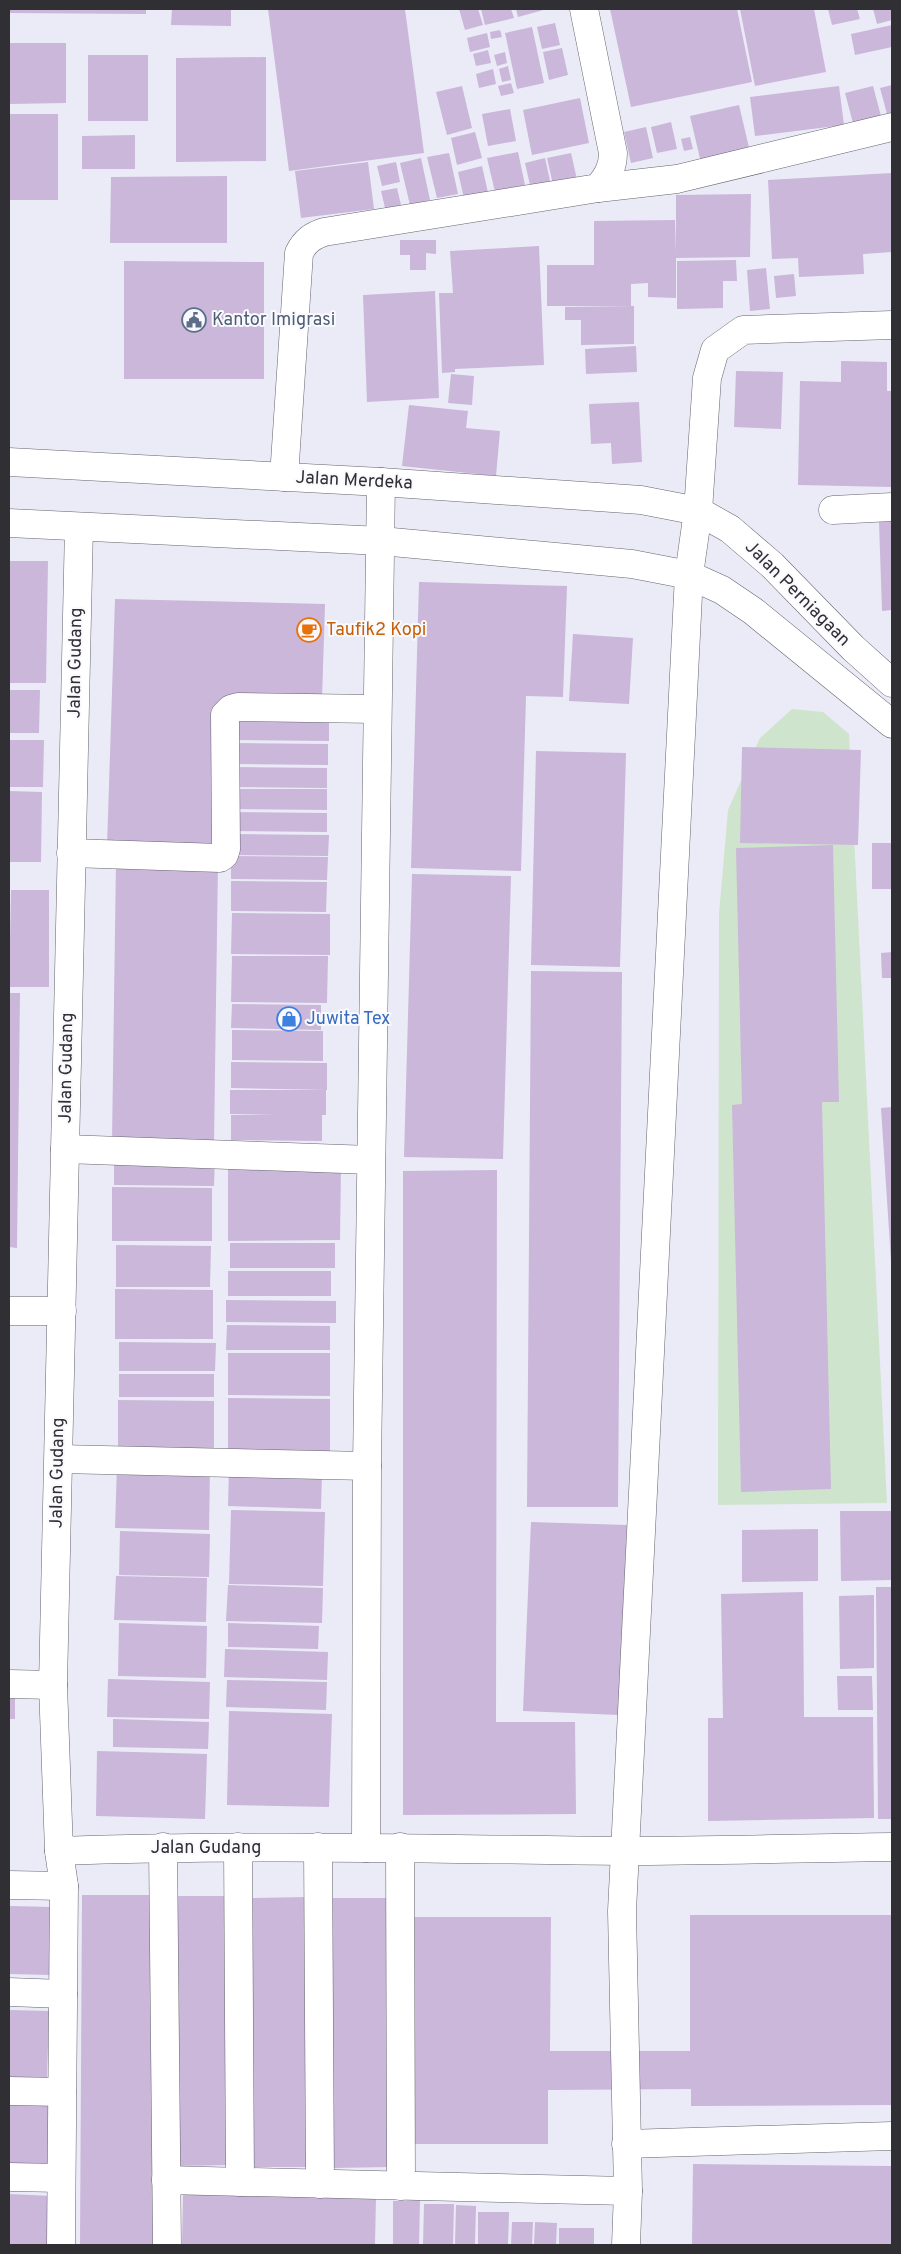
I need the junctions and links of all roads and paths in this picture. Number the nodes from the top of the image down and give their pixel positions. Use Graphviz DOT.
graph roads {
  1 [pos="584,9"];
  2 [pos="892,128"];
  3 [pos="598,188"];
  4 [pos="892,324"];
  5 [pos="9,462"];
  6 [pos="284,477"];
  7 [pos="380,482"];
  8 [pos="892,507"];
  9 [pos="834,510"];
  10 [pos="698,511"];
  11 [pos="9,523"];
  12 [pos="79,527"];
  13 [pos="381,541"];
  14 [pos="689,575"];
  15 [pos="892,683"];
  16 [pos="376,709"];
  17 [pos="892,724"];
  18 [pos="71,853"];
  19 [pos="65,1149"];
  20 [pos="371,1160"];
  21 [pos="9,1311"];
  22 [pos="62,1311"];
  23 [pos="59,1459"];
  24 [pos="367,1466"];
  25 [pos="9,1684"];
  26 [pos="53,1685"];
  27 [pos="163,1847"];
  28 [pos="238,1847"];
  29 [pos="318,1847"];
  30 [pos="400,1847"];
  31 [pos="892,1847"];
  32 [pos="366,1848"];
  33 [pos="60,1851"];
  34 [pos="626,1851"];
  35 [pos="9,1885"];
  36 [pos="64,1886"];
  37 [pos="9,1992"];
  38 [pos="63,1994"];
  39 [pos="9,2091"];
  40 [pos="62,2092"];
  41 [pos="892,2136"];
  42 [pos="626,2144"];
  43 [pos="9,2177"];
  44 [pos="61,2178"];
  45 [pos="166,2180"];
  46 [pos="240,2182"];
  47 [pos="320,2184"];
  48 [pos="401,2186"];
  49 [pos="628,2191"];
  50 [pos="61,2245"];
  51 [pos="167,2245"];
  52 [pos="626,2245"];
  1 -- 3 [label="street"];
  2 -- 3 [label="street"];
  3 -- 6 [label="street"];
  4 -- 10 [label="street"];
  5 -- 6 [label="street, Jalan Merdeka"];
  6 -- 7 [label="street, Jalan Merdeka"];
  7 -- 10 [label="street, Jalan Merdeka"];
  7 -- 13 [label="street"];
  8 -- 9 [label="street"];
  10 -- 14 [label="street"];
  10 -- 15 [label="street, Jalan Perniagaan"];
  11 -- 12 [label="street"];
  12 -- 13 [label="street"];
  12 -- 18 [label="street, Jalan Gudang"];
  13 -- 14 [label="street"];
  13 -- 16 [label="street"];
  14 -- 17 [label="street, Jalan Perniagaan"];
  14 -- 34 [label="street"];
  16 -- 18 [label="street"];
  16 -- 20 [label="street"];
  18 -- 19 [label="street, Jalan Gudang"];
  19 -- 20 [label="street"];
  19 -- 22 [label="street, Jalan Gudang"];
  20 -- 24 [label="street"];
  21 -- 22 [label="street"];
  22 -- 23 [label="street, Jalan Gudang"];
  23 -- 24 [label="street"];
  23 -- 26 [label="street, Jalan Gudang"];
  24 -- 32 [label="street"];
  25 -- 26 [label="street"];
  26 -- 33 [label="street, Jalan Gudang"];
  27 -- 28 [label="street, Jalan Gudang"];
  27 -- 33 [label="street, Jalan Gudang"];
  27 -- 45 [label="street"];
  28 -- 29 [label="street, Jalan Gudang"];
  28 -- 46 [label="street"];
  29 -- 32 [label="street, Jalan Gudang"];
  29 -- 47 [label="street"];
  30 -- 32 [label="street, Jalan Gudang"];
  30 -- 34 [label="street, Jalan Gudang"];
  30 -- 48 [label="street"];
  31 -- 34 [label="street, Jalan Gudang"];
  33 -- 36 [label="street"];
  34 -- 42 [label="street"];
  35 -- 36 [label="street"];
  36 -- 38 [label="street"];
  37 -- 38 [label="street"];
  38 -- 40 [label="street"];
  39 -- 40 [label="street"];
  40 -- 44 [label="street"];
  41 -- 42 [label="street"];
  42 -- 49 [label="street"];
  43 -- 44 [label="street"];
  44 -- 50 [label="street"];
  45 -- 46 [label="street"];
  45 -- 51 [label="street"];
  46 -- 47 [label="street"];
  47 -- 48 [label="street"];
  48 -- 49 [label="street"];
  49 -- 52 [label="street"];
}
